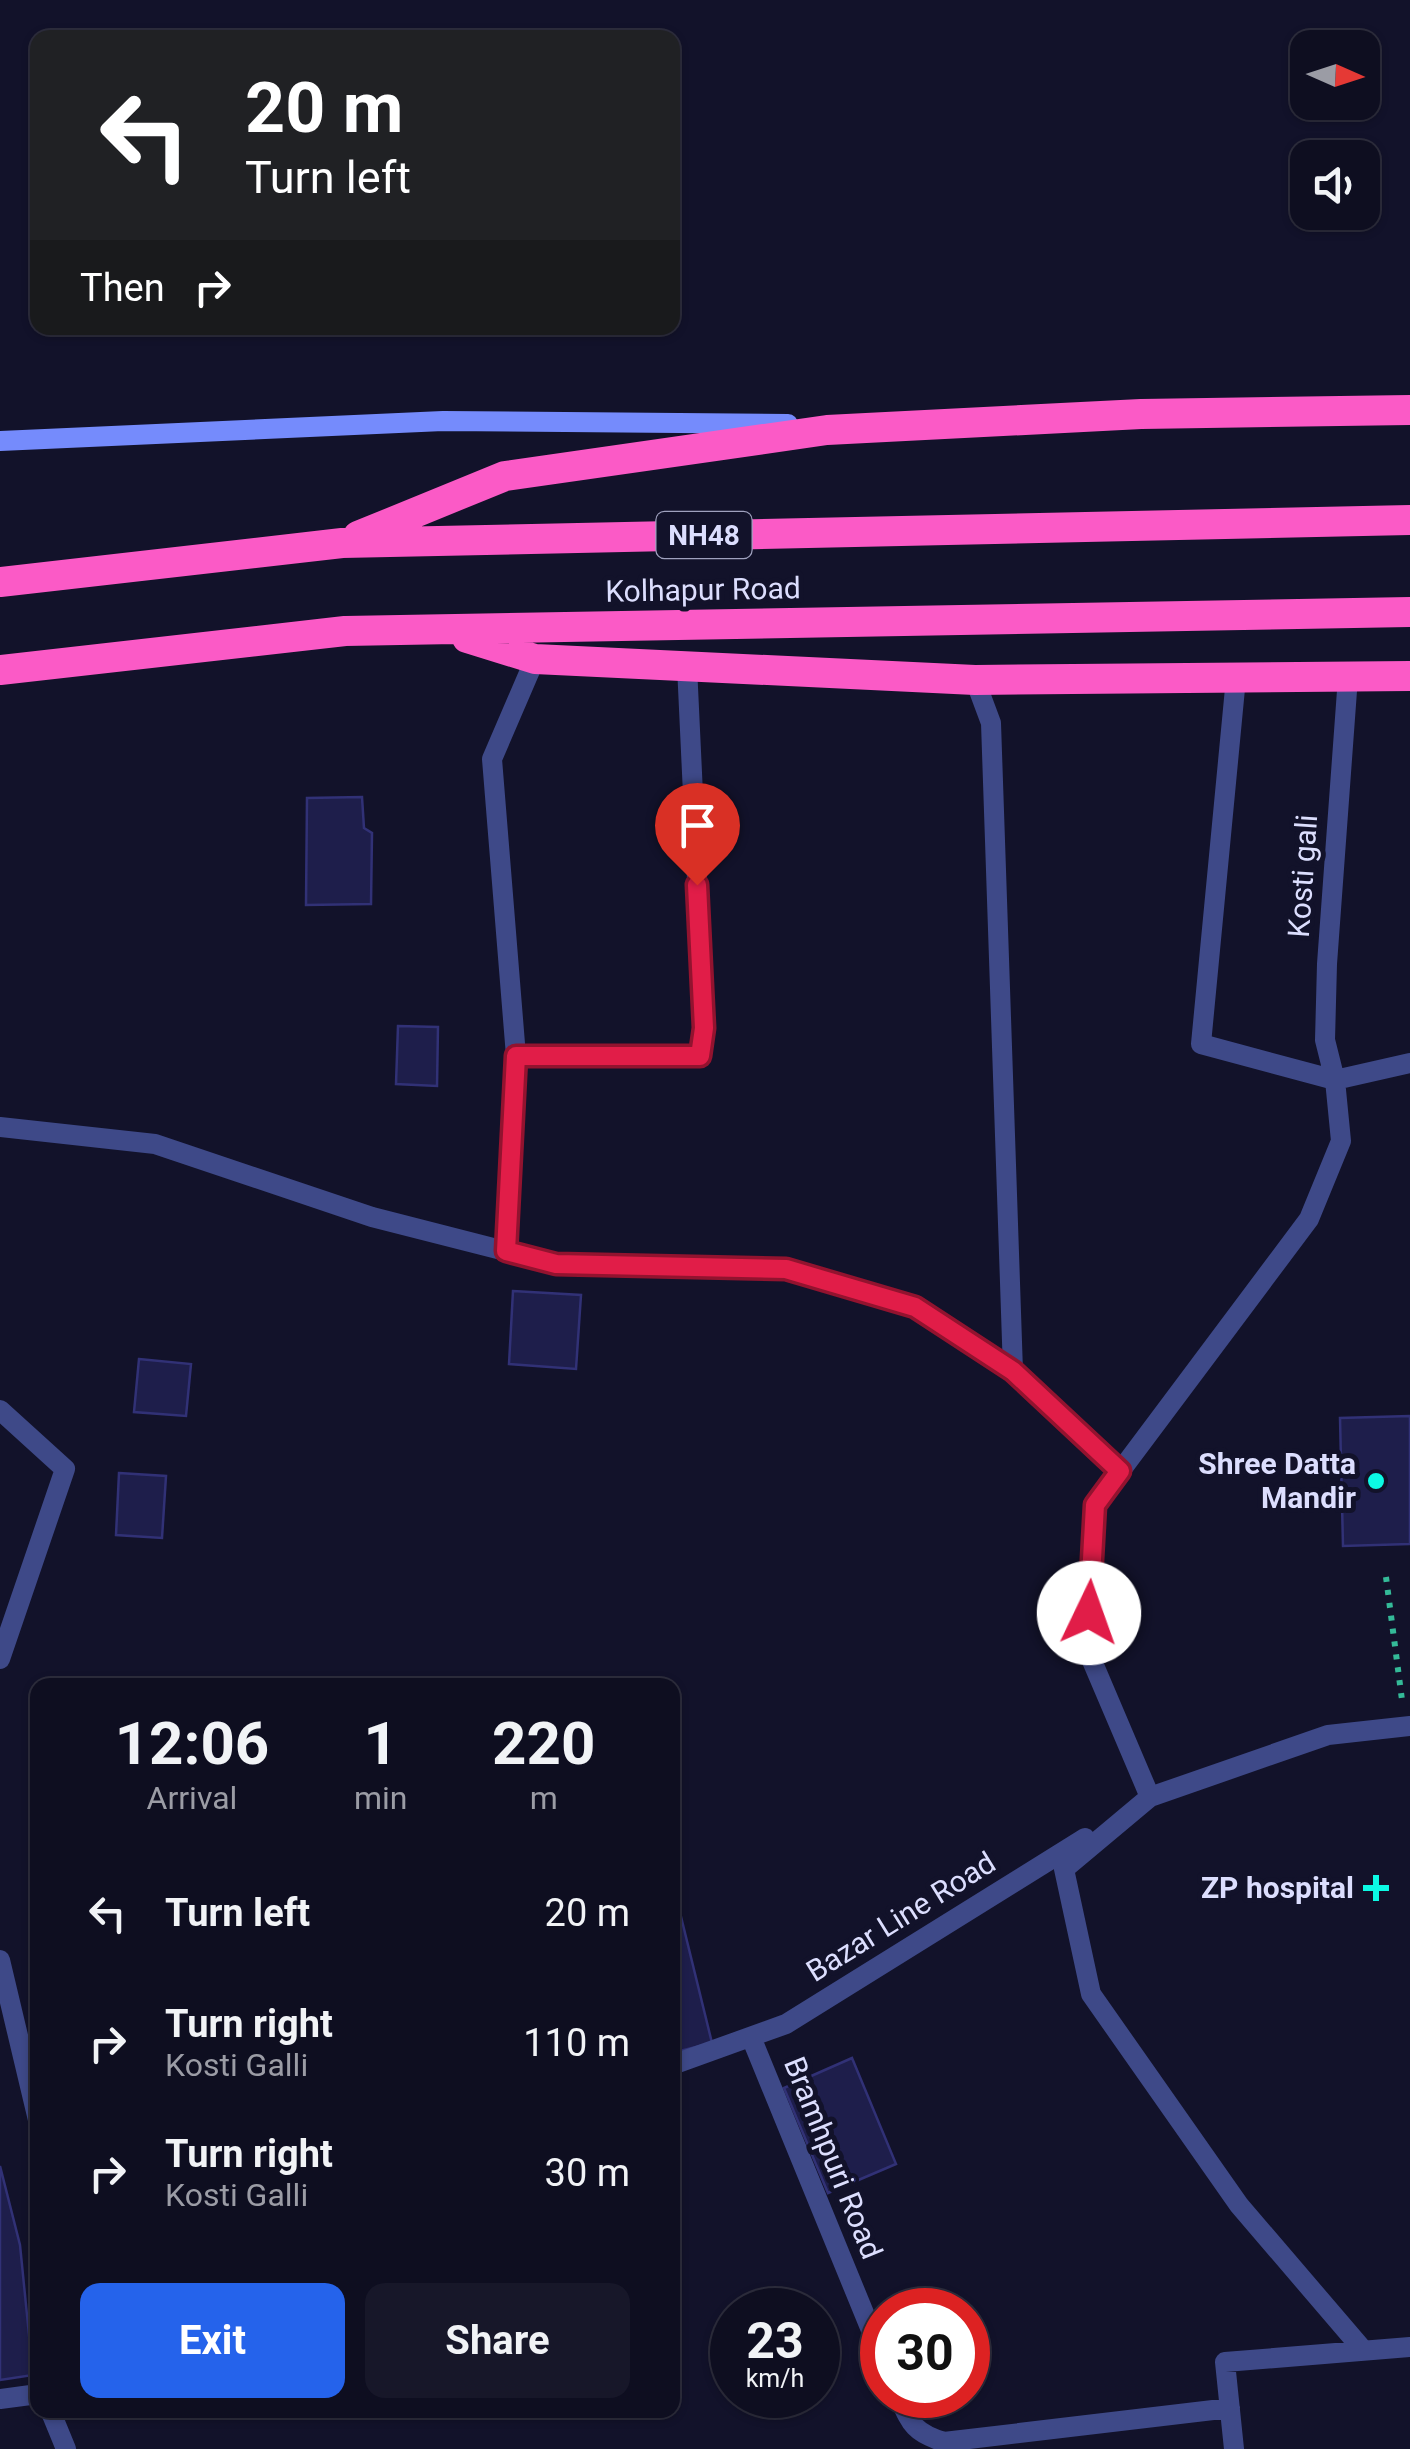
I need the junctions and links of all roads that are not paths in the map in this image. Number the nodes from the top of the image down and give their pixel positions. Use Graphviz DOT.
graph roads {
  1 [pos="1410,410"];
  2 [pos="910,426"];
  3 [pos="0,441"];
  4 [pos="1410,520"];
  5 [pos="342,543"];
  6 [pos="0,582"];
  7 [pos="1410,612"];
  8 [pos="440,629"];
  9 [pos="535,659"];
  10 [pos="686,666"];
  11 [pos="0,670"];
  12 [pos="1410,676"];
  13 [pos="1348,677"];
  14 [pos="1236,678"];
  15 [pos="975,680"];
  16 [pos="516,1056"];
  17 [pos="1410,1062"];
  18 [pos="1335,1080"];
  19 [pos="0,1127"];
  20 [pos="506,1251"];
  21 [pos="1013,1371"];
  22 [pos="0,1410"];
  23 [pos="1120,1471"];
  24 [pos="0,1660"];
  25 [pos="1408,1726"];
  26 [pos="1150,1797"];
  27 [pos="0,1960"];
  28 [pos="751,2037"];
  29 [pos="680,2062"];
  30 [pos="30,2086"];
  31 [pos="860,2304"];
  32 [pos="1410,2347"];
  33 [pos="1364,2350"];
  34 [pos="30,2395"];
  35 [pos="0,2399"];
  36 [pos="1230,2408"];
  37 [pos="53,2418"];
  38 [pos="908,2418"];
  39 [pos="66,2449"];
  40 [pos="1234,2449"];
  1 -- 2 [label="highway"];
  2 -- 3 [label="street"];
  2 -- 5 [label="highway"];
  4 -- 5 [label="highway, NH48"];
  5 -- 6 [label="highway, NH48"];
  7 -- 8 [label="highway, Kolhapur Road"];
  8 -- 9 [label="highway"];
  8 -- 11 [label="highway, Kolhapur Road"];
  9 -- 10 [label="highway"];
  9 -- 16 [label="street"];
  10 -- 15 [label="highway"];
  10 -- 16 [label="street"];
  12 -- 13 [label="highway"];
  13 -- 14 [label="highway"];
  13 -- 18 [label="street, Kosti gali"];
  14 -- 15 [label="highway"];
  14 -- 18 [label="street"];
  15 -- 21 [label="street"];
  16 -- 20 [label="street"];
  17 -- 18 [label="street"];
  18 -- 23 [label="street, Kosti gali"];
  19 -- 20 [label="street"];
  20 -- 21 [label="street"];
  21 -- 23 [label="street"];
  22 -- 24 [label="street"];
  23 -- 26 [label="street, Kosti gali"];
  25 -- 26 [label="street"];
  26 -- 28 [label="street, Bazar Line Road"];
  26 -- 33 [label="street"];
  27 -- 30 [label="street"];
  28 -- 29 [label="street, Bazar Line Road"];
  28 -- 31 [label="street, Bramhpuri Road"];
  32 -- 33 [label="street"];
  33 -- 36 [label="street"];
  34 -- 35 [label="street"];
  36 -- 38 [label="street"];
  36 -- 40 [label="street"];
  37 -- 39 [label="street"];
}
